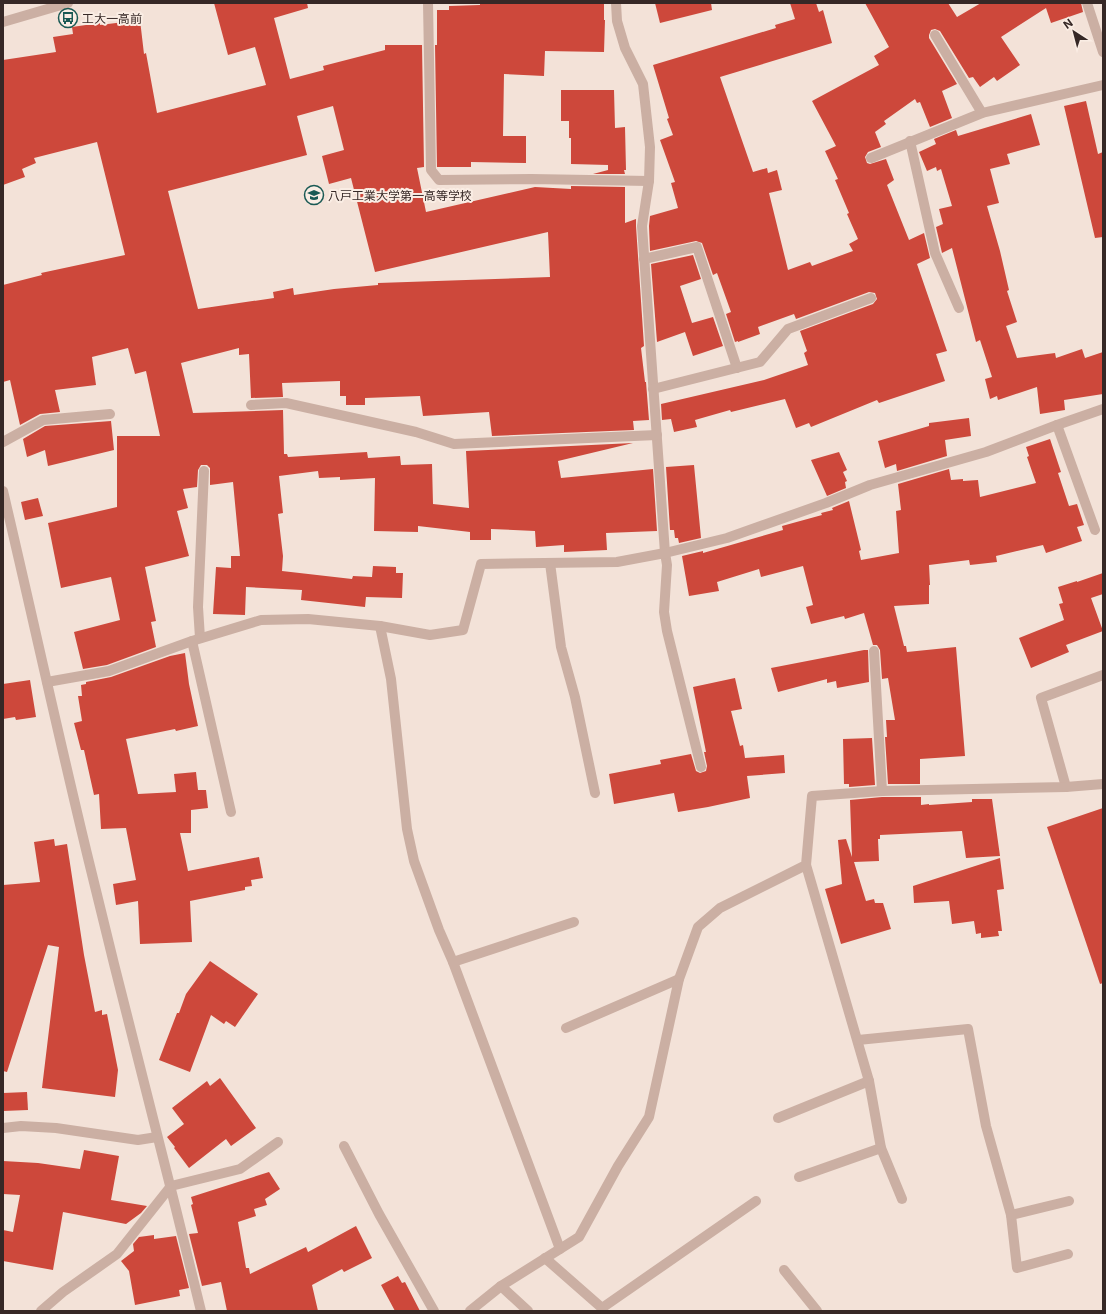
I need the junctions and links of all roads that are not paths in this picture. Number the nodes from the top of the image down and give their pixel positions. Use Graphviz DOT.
graph roads {
  1 [pos="68,3"];
  2 [pos="428,3"];
  3 [pos="616,3"];
  4 [pos="1087,3"];
  5 [pos="3,22"];
  6 [pos="935,35"];
  7 [pos="1103,52"];
  8 [pos="1103,86"];
  9 [pos="982,112"];
  10 [pos="910,141"];
  11 [pos="871,158"];
  12 [pos="649,181"];
  13 [pos="644,259"];
  14 [pos="871,298"];
  15 [pos="959,308"];
  16 [pos="738,368"];
  17 [pos="654,389"];
  18 [pos="251,405"];
  19 [pos="1103,409"];
  20 [pos="110,414"];
  21 [pos="1057,425"];
  22 [pos="657,435"];
  23 [pos="3,442"];
  24 [pos="204,471"];
  25 [pos="3,490"];
  26 [pos="1095,530"];
  27 [pos="665,553"];
  28 [pos="550,563"];
  29 [pos="380,626"];
  30 [pos="196,640"];
  31 [pos="874,651"];
  32 [pos="1103,675"];
  33 [pos="47,682"];
  34 [pos="701,767"];
  35 [pos="1103,784"];
  36 [pos="1066,787"];
  37 [pos="882,791"];
  38 [pos="595,793"];
  39 [pos="231,812"];
  40 [pos="806,865"];
  41 [pos="574,922"];
  42 [pos="453,962"];
  43 [pos="679,980"];
  44 [pos="566,1028"];
  45 [pos="858,1040"];
  46 [pos="869,1081"];
  47 [pos="778,1118"];
  48 [pos="3,1128"];
  49 [pos="157,1137"];
  50 [pos="278,1142"];
  51 [pos="344,1146"];
  52 [pos="881,1148"];
  53 [pos="799,1178"];
  54 [pos="171,1186"];
  55 [pos="902,1199"];
  56 [pos="756,1201"];
  57 [pos="1069,1201"];
  58 [pos="1011,1215"];
  59 [pos="560,1249"];
  60 [pos="1068,1254"];
  61 [pos="545,1258"];
  62 [pos="784,1270"];
  63 [pos="501,1286"];
  64 [pos="41,1311"];
  65 [pos="201,1311"];
  66 [pos="434,1311"];
  67 [pos="470,1311"];
  68 [pos="528,1311"];
  69 [pos="817,1311"];
  1 -- 5 [label="street"];
  2 -- 12 [label="street"];
  3 -- 12 [label="street"];
  4 -- 7 [label="street"];
  6 -- 9 [label="street"];
  8 -- 9 [label="street"];
  9 -- 10 [label="street"];
  10 -- 11 [label="street"];
  10 -- 15 [label="street"];
  12 -- 13 [label="street"];
  13 -- 16 [label="street"];
  13 -- 17 [label="street"];
  14 -- 16 [label="street"];
  16 -- 17 [label="street"];
  17 -- 22 [label="street"];
  18 -- 22 [label="street"];
  19 -- 21 [label="street"];
  20 -- 23 [label="street"];
  21 -- 26 [label="street"];
  21 -- 27 [label="street"];
  22 -- 27 [label="street"];
  24 -- 30 [label="street"];
  25 -- 33 [label="street"];
  27 -- 28 [label="street"];
  27 -- 34 [label="street"];
  28 -- 29 [label="street"];
  28 -- 38 [label="street"];
  29 -- 30 [label="street"];
  29 -- 42 [label="street"];
  30 -- 33 [label="street"];
  30 -- 39 [label="street"];
  31 -- 37 [label="street"];
  32 -- 36 [label="street"];
  33 -- 49 [label="street"];
  35 -- 36 [label="street"];
  36 -- 37 [label="street"];
  37 -- 40 [label="street"];
  40 -- 43 [label="street"];
  40 -- 45 [label="street"];
  41 -- 42 [label="street"];
  42 -- 59 [label="street"];
  43 -- 44 [label="street"];
  43 -- 59 [label="street"];
  45 -- 46 [label="street"];
  45 -- 58 [label="street"];
  46 -- 47 [label="street"];
  46 -- 52 [label="street"];
  48 -- 49 [label="street"];
  49 -- 54 [label="street"];
  50 -- 54 [label="street"];
  51 -- 66 [label="street"];
  52 -- 53 [label="street"];
  52 -- 55 [label="street"];
  54 -- 64 [label="street"];
  54 -- 65 [label="street"];
  56 -- 61 [label="street"];
  57 -- 58 [label="street"];
  58 -- 60 [label="street"];
  59 -- 61 [label="street"];
  61 -- 63 [label="street"];
  62 -- 69 [label="street"];
  63 -- 67 [label="street"];
  63 -- 68 [label="street"];
}
